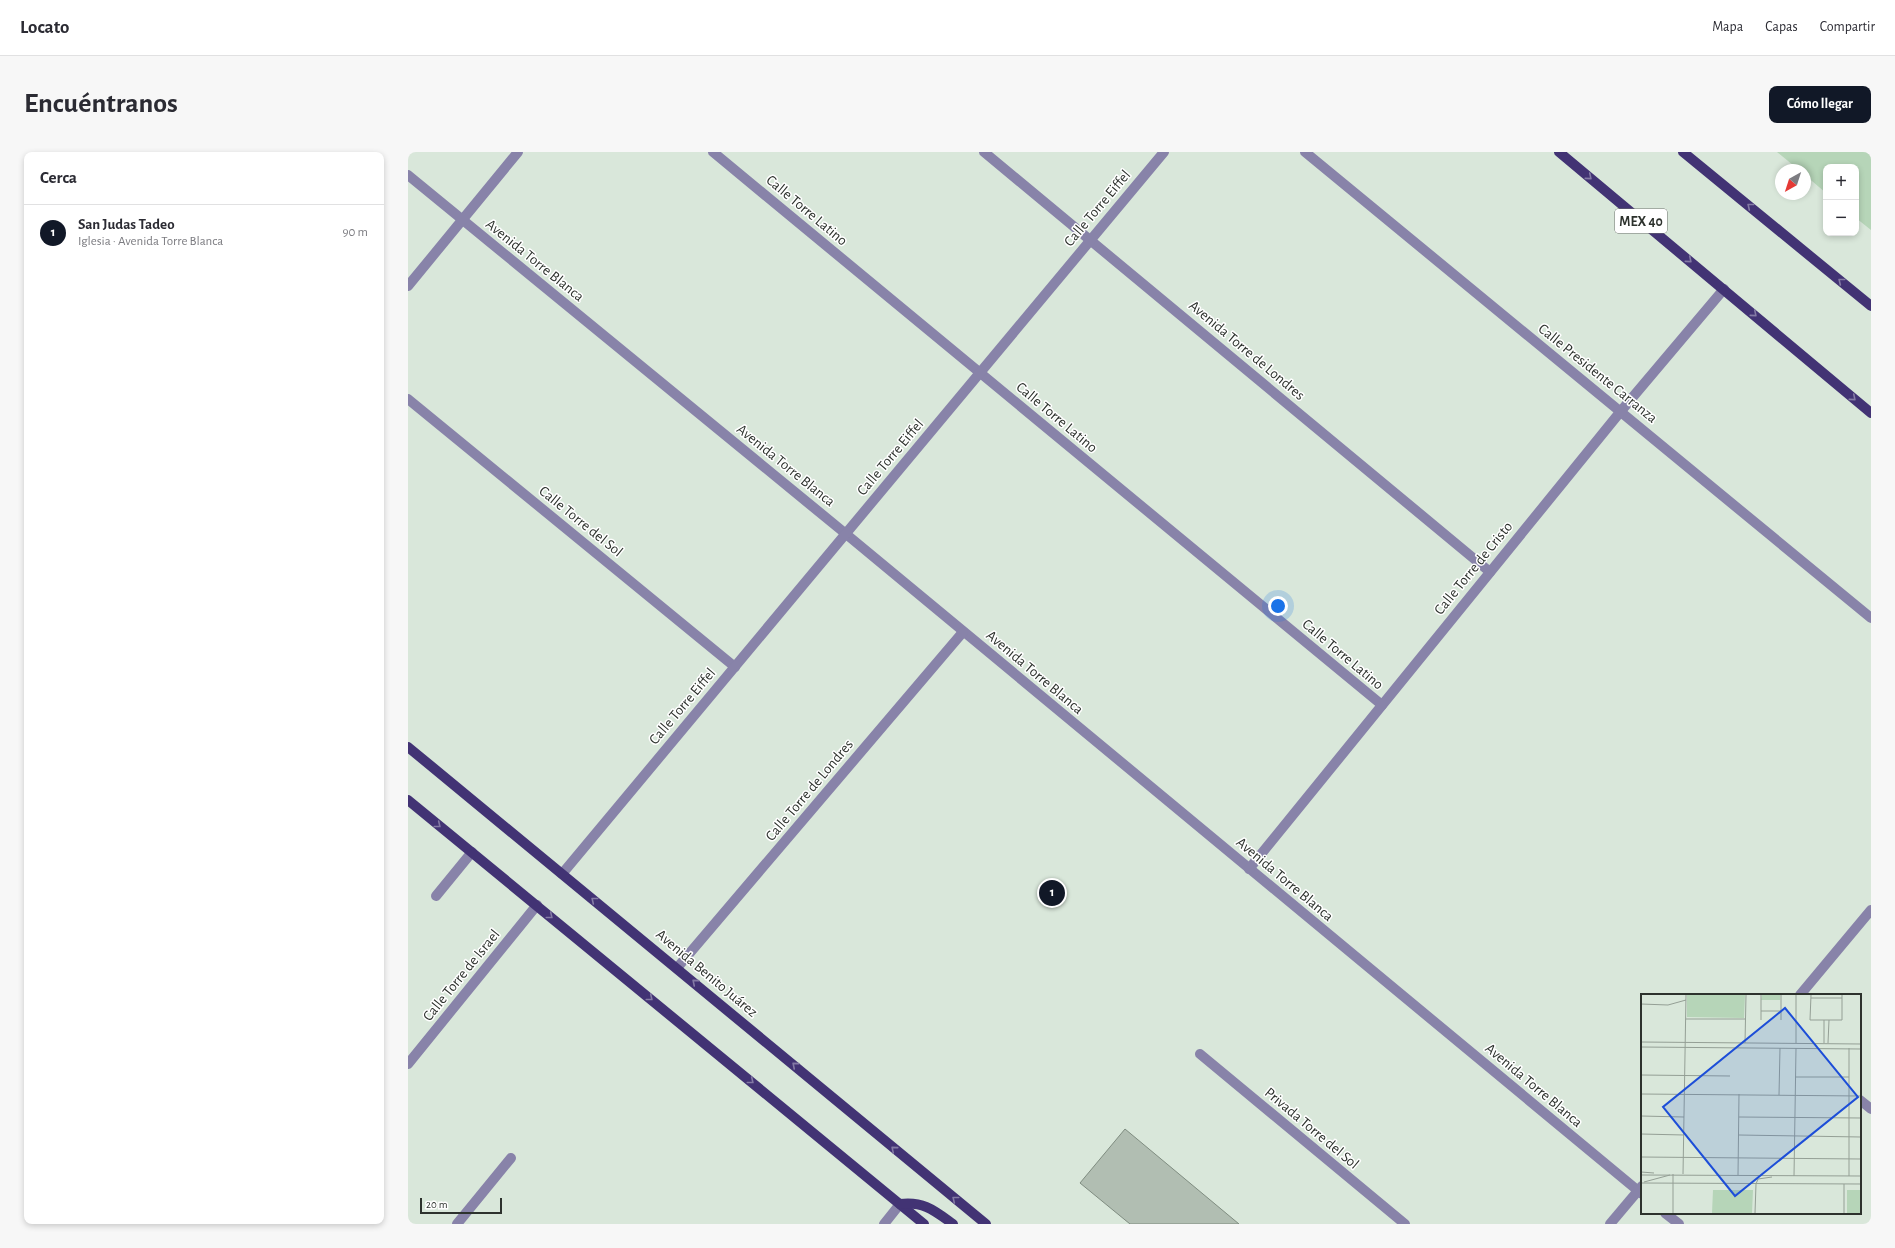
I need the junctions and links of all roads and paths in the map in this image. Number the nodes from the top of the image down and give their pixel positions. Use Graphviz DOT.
graph roads {
  1 [pos="518,152"];
  2 [pos="712,152"];
  3 [pos="984,152"];
  4 [pos="1164,152"];
  5 [pos="1305,152"];
  6 [pos="1558,152"];
  7 [pos="1683,152"];
  8 [pos="408,175"];
  9 [pos="463,220"];
  10 [pos="1091,240"];
  11 [pos="408,286"];
  12 [pos="1724,289"];
  13 [pos="1871,306"];
  14 [pos="980,373"];
  15 [pos="408,399"];
  16 [pos="1620,411"];
  17 [pos="1871,413"];
  18 [pos="846,534"];
  19 [pos="1490,572"];
  20 [pos="1871,618"];
  21 [pos="963,632"];
  22 [pos="735,667"];
  23 [pos="1382,705"];
  24 [pos="408,747"];
  25 [pos="408,800"];
  26 [pos="472,852"];
  27 [pos="1249,869"];
  28 [pos="562,874"];
  29 [pos="436,896"];
  30 [pos="537,905"];
  31 [pos="1871,910"];
  32 [pos="677,968"];
  33 [pos="1801,994"];
  34 [pos="1200,1054"];
  35 [pos="408,1064"];
  36 [pos="1861,1101"];
  37 [pos="1871,1110"];
  38 [pos="511,1158"];
  39 [pos="1641,1190"];
  40 [pos="900,1204"];
  41 [pos="1666,1214"];
  42 [pos="457,1224"];
  43 [pos="884,1224"];
  44 [pos="924,1224"];
  45 [pos="953,1224"];
  46 [pos="986,1224"];
  47 [pos="1405,1224"];
  48 [pos="1610,1224"];
  49 [pos="1679,1224"];
  1 -- 9 [label="street"];
  2 -- 14 [label="street, Calle Torre Latino"];
  3 -- 10 [label="street, Avenida Torre de Londres"];
  4 -- 10 [label="street, Calle Torre Eiffel"];
  5 -- 16 [label="street, Calle Presidente Carranza"];
  6 -- 12 [label="main road, MEX 40, one-way"];
  13 -- 7 [label="main road, one-way"];
  8 -- 9 [label="street, Avenida Torre Blanca"];
  9 -- 11 [label="street"];
  9 -- 18 [label="street, Avenida Torre Blanca"];
  10 -- 14 [label="street, Calle Torre Eiffel"];
  10 -- 19 [label="street, Avenida Torre de Londres"];
  12 -- 16 [label="street, Calle Torre de Cristo"];
  12 -- 17 [label="main road, MEX 40, one-way"];
  14 -- 18 [label="street, Calle Torre Eiffel"];
  14 -- 23 [label="street, Calle Torre Latino"];
  15 -- 22 [label="street, Calle Torre del Sol"];
  16 -- 19 [label="street, Calle Torre de Cristo"];
  16 -- 20 [label="street, Calle Presidente Carranza"];
  18 -- 21 [label="street, Avenida Torre Blanca"];
  18 -- 22 [label="street, Calle Torre Eiffel"];
  19 -- 23 [label="street, Calle Torre de Cristo"];
  21 -- 27 [label="street, Avenida Torre Blanca"];
  21 -- 32 [label="street, Calle Torre de Londres"];
  22 -- 28 [label="street, Calle Torre Eiffel"];
  23 -- 27 [label="street, Calle Torre de Cristo"];
  24 -- 28 [label="main road, Avenida Benito Juárez"];
  25 -- 26 [label="main road, one-way"];
  26 -- 29 [label="street"];
  26 -- 30 [label="main road"];
  27 -- 39 [label="street, Avenida Torre Blanca"];
  32 -- 28 [label="main road, Avenida Benito Juárez, one-way"];
  30 -- 35 [label="street, Calle Torre de Israel"];
  30 -- 40 [label="main road, one-way"];
  31 -- 33 [label="street"];
  46 -- 32 [label="main road, Avenida Benito Juárez, one-way"];
  34 -- 47 [label="street, Privada Torre del Sol"];
  36 -- 37 [label="street"];
  38 -- 42 [label="street"];
  39 -- 48 [label="street"];
  40 -- 43 [label="street"];
  40 -- 44 [label="main road"];
  40 -- 45 [label="main road"];
  41 -- 49 [label="street"];
}
